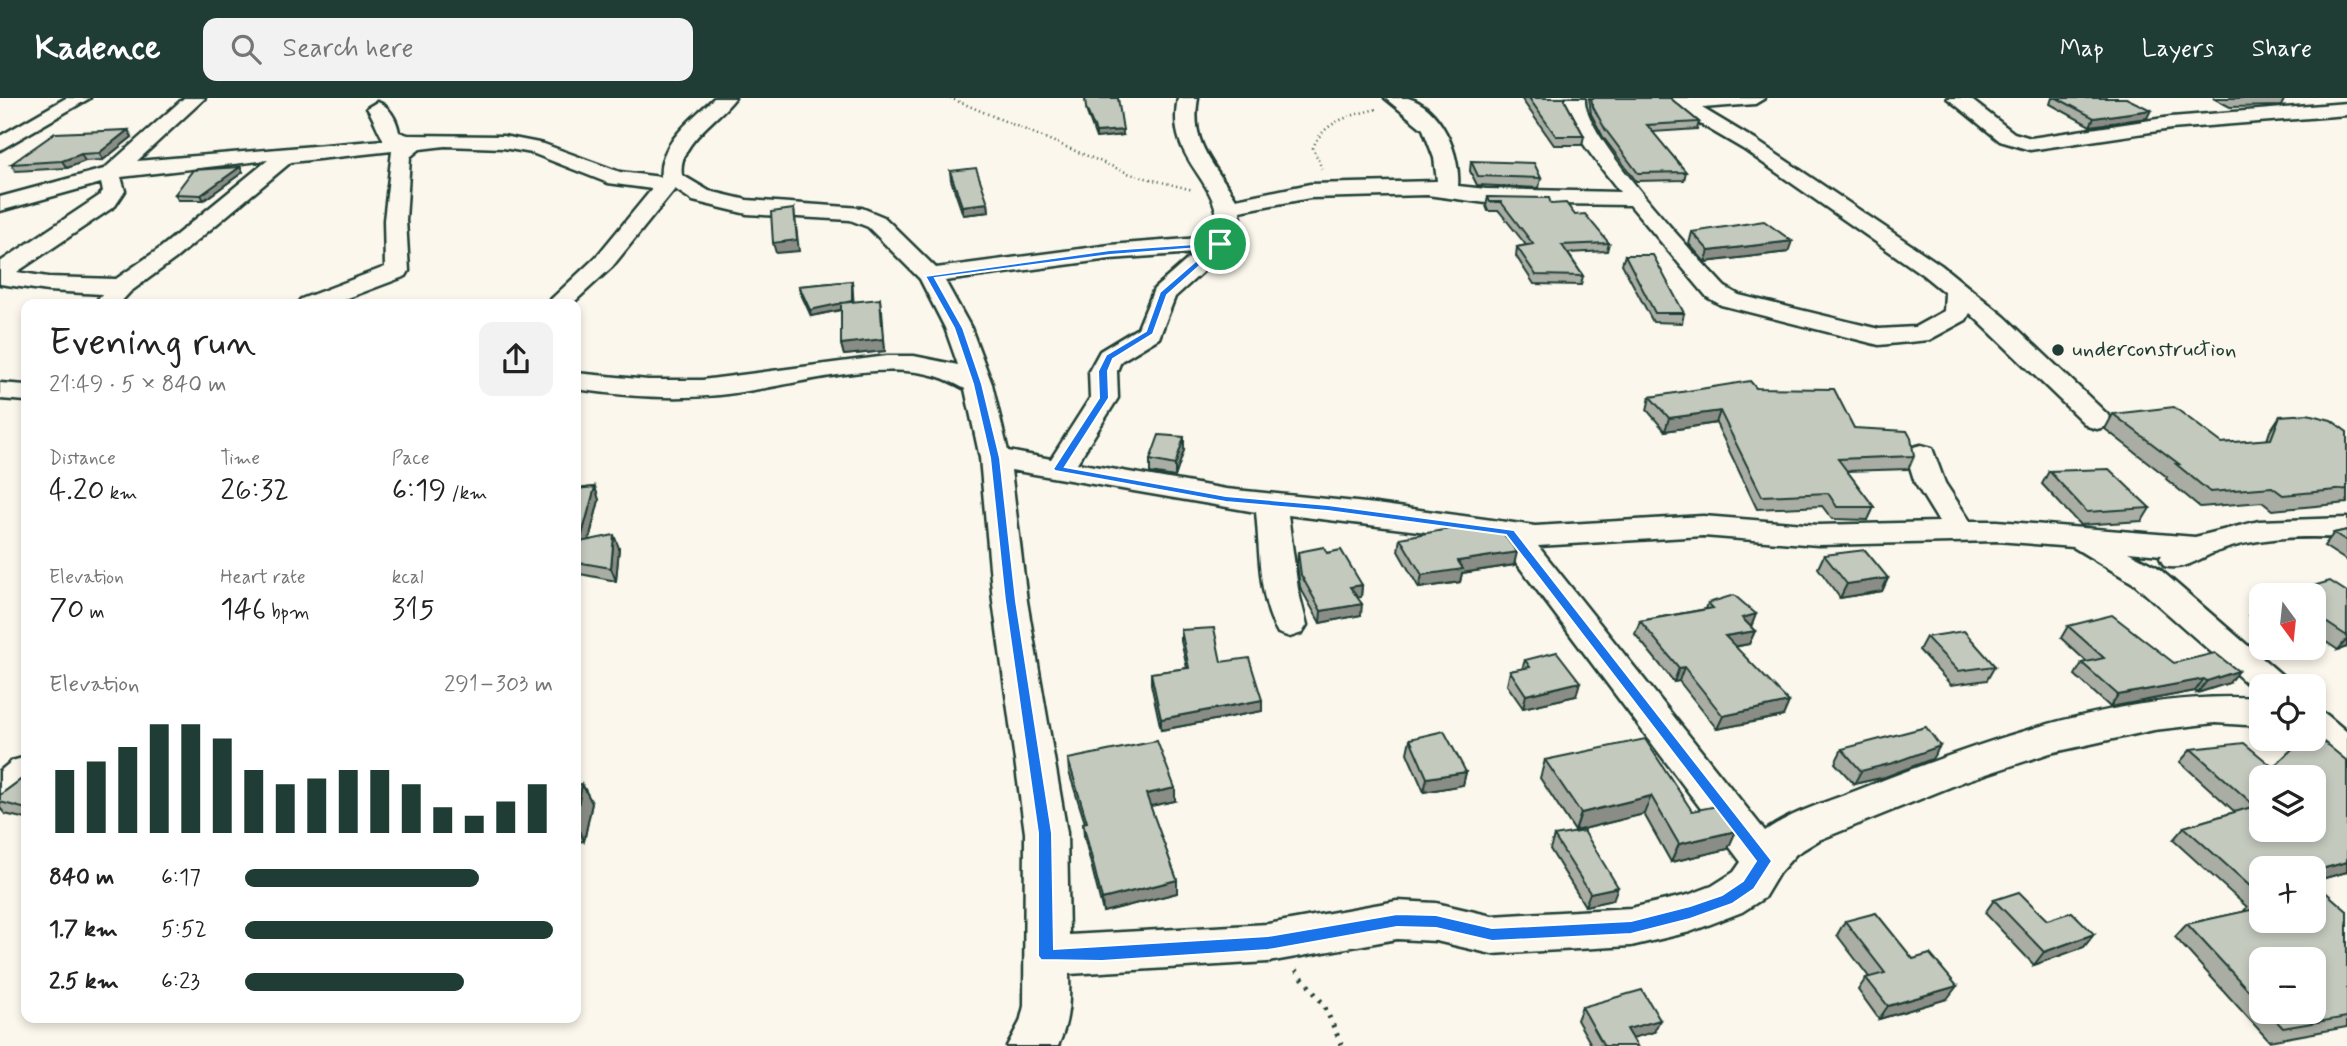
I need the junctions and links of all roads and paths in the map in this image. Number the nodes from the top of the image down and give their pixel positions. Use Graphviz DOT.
graph roads {
  1 [pos="80,98"];
  2 [pos="195,98"];
  3 [pos="725,98"];
  4 [pos="950,98"];
  5 [pos="1188,98"];
  6 [pos="1575,98"];
  7 [pos="1755,98"];
  8 [pos="1957,98"];
  9 [pos="1675,101"];
  10 [pos="1401,102"];
  11 [pos="377,108"];
  12 [pos="2347,109"];
  13 [pos="415,142"];
  14 [pos="0,144"];
  15 [pos="291,155"];
  16 [pos="112,172"];
  17 [pos="670,181"];
  18 [pos="1429,189"];
  19 [pos="1315,191"];
  20 [pos="1636,199"];
  21 [pos="1225,203"];
  22 [pos="0,204"];
  23 [pos="1220,244"];
  24 [pos="0,275"];
  25 [pos="929,276"];
  26 [pos="1957,292"];
  27 [pos="113,296"];
  28 [pos="330,299"];
  29 [pos="563,299"];
  30 [pos="581,382"];
  31 [pos="978,384"];
  32 [pos="2097,420"];
  33 [pos="1921,454"];
  34 [pos="995,458"];
  35 [pos="1059,469"];
  36 [pos="1271,504"];
  37 [pos="2347,528"];
  38 [pos="1510,532"];
  39 [pos="1961,532"];
  40 [pos="2076,537"];
  41 [pos="2195,547"];
  42 [pos="2145,575"];
  43 [pos="1290,625"];
  44 [pos="2257,674"];
  45 [pos="2249,711"];
  46 [pos="2326,735"];
  47 [pos="2347,754"];
  48 [pos="21,776"];
  49 [pos="0,793"];
  50 [pos="1764,861"];
  51 [pos="1268,943"];
  52 [pos="1046,956"];
  53 [pos="1031,1046"];
  54 [pos="1342,1046"];
  1 -- 14 [label="street"];
  2 -- 16 [label="street"];
  3 -- 17 [label="street"];
  4 -- 21 [label="path"];
  5 -- 21 [label="street"];
  6 -- 20 [label="street"];
  7 -- 9 [label="street"];
  8 -- 12 [label="street"];
  9 -- 26 [label="street"];
  10 -- 18 [label="street"];
  10 -- 19 [label="path"];
  11 -- 13 [label="street"];
  13 -- 15 [label="street"];
  13 -- 17 [label="street"];
  13 -- 28 [label="street"];
  15 -- 16 [label="street"];
  15 -- 27 [label="street"];
  16 -- 22 [label="street"];
  16 -- 24 [label="street"];
  17 -- 25 [label="street"];
  17 -- 29 [label="street"];
  18 -- 19 [label="street"];
  18 -- 20 [label="street"];
  19 -- 21 [label="street"];
  20 -- 26 [label="street"];
  21 -- 23 [label="street"];
  23 -- 25 [label="street"];
  23 -- 35 [label="street"];
  24 -- 27 [label="street"];
  25 -- 31 [label="street"];
  26 -- 32 [label="street"];
  30 -- 31 [label="street"];
  31 -- 34 [label="street"];
  33 -- 39 [label="street"];
  34 -- 35 [label="street"];
  34 -- 52 [label="street"];
  35 -- 36 [label="street"];
  36 -- 38 [label="street"];
  36 -- 43 [label="street"];
  37 -- 41 [label="street"];
  38 -- 39 [label="street"];
  38 -- 50 [label="street"];
  39 -- 40 [label="street"];
  40 -- 41 [label="street"];
  40 -- 42 [label="street"];
  41 -- 42 [label="street"];
  42 -- 44 [label="street"];
  45 -- 50 [label="street"];
  46 -- 47 [label="street"];
  48 -- 49 [label="street"];
  50 -- 51 [label="street"];
  51 -- 52 [label="street"];
  51 -- 54 [label="path"];
  52 -- 53 [label="street"];
}
